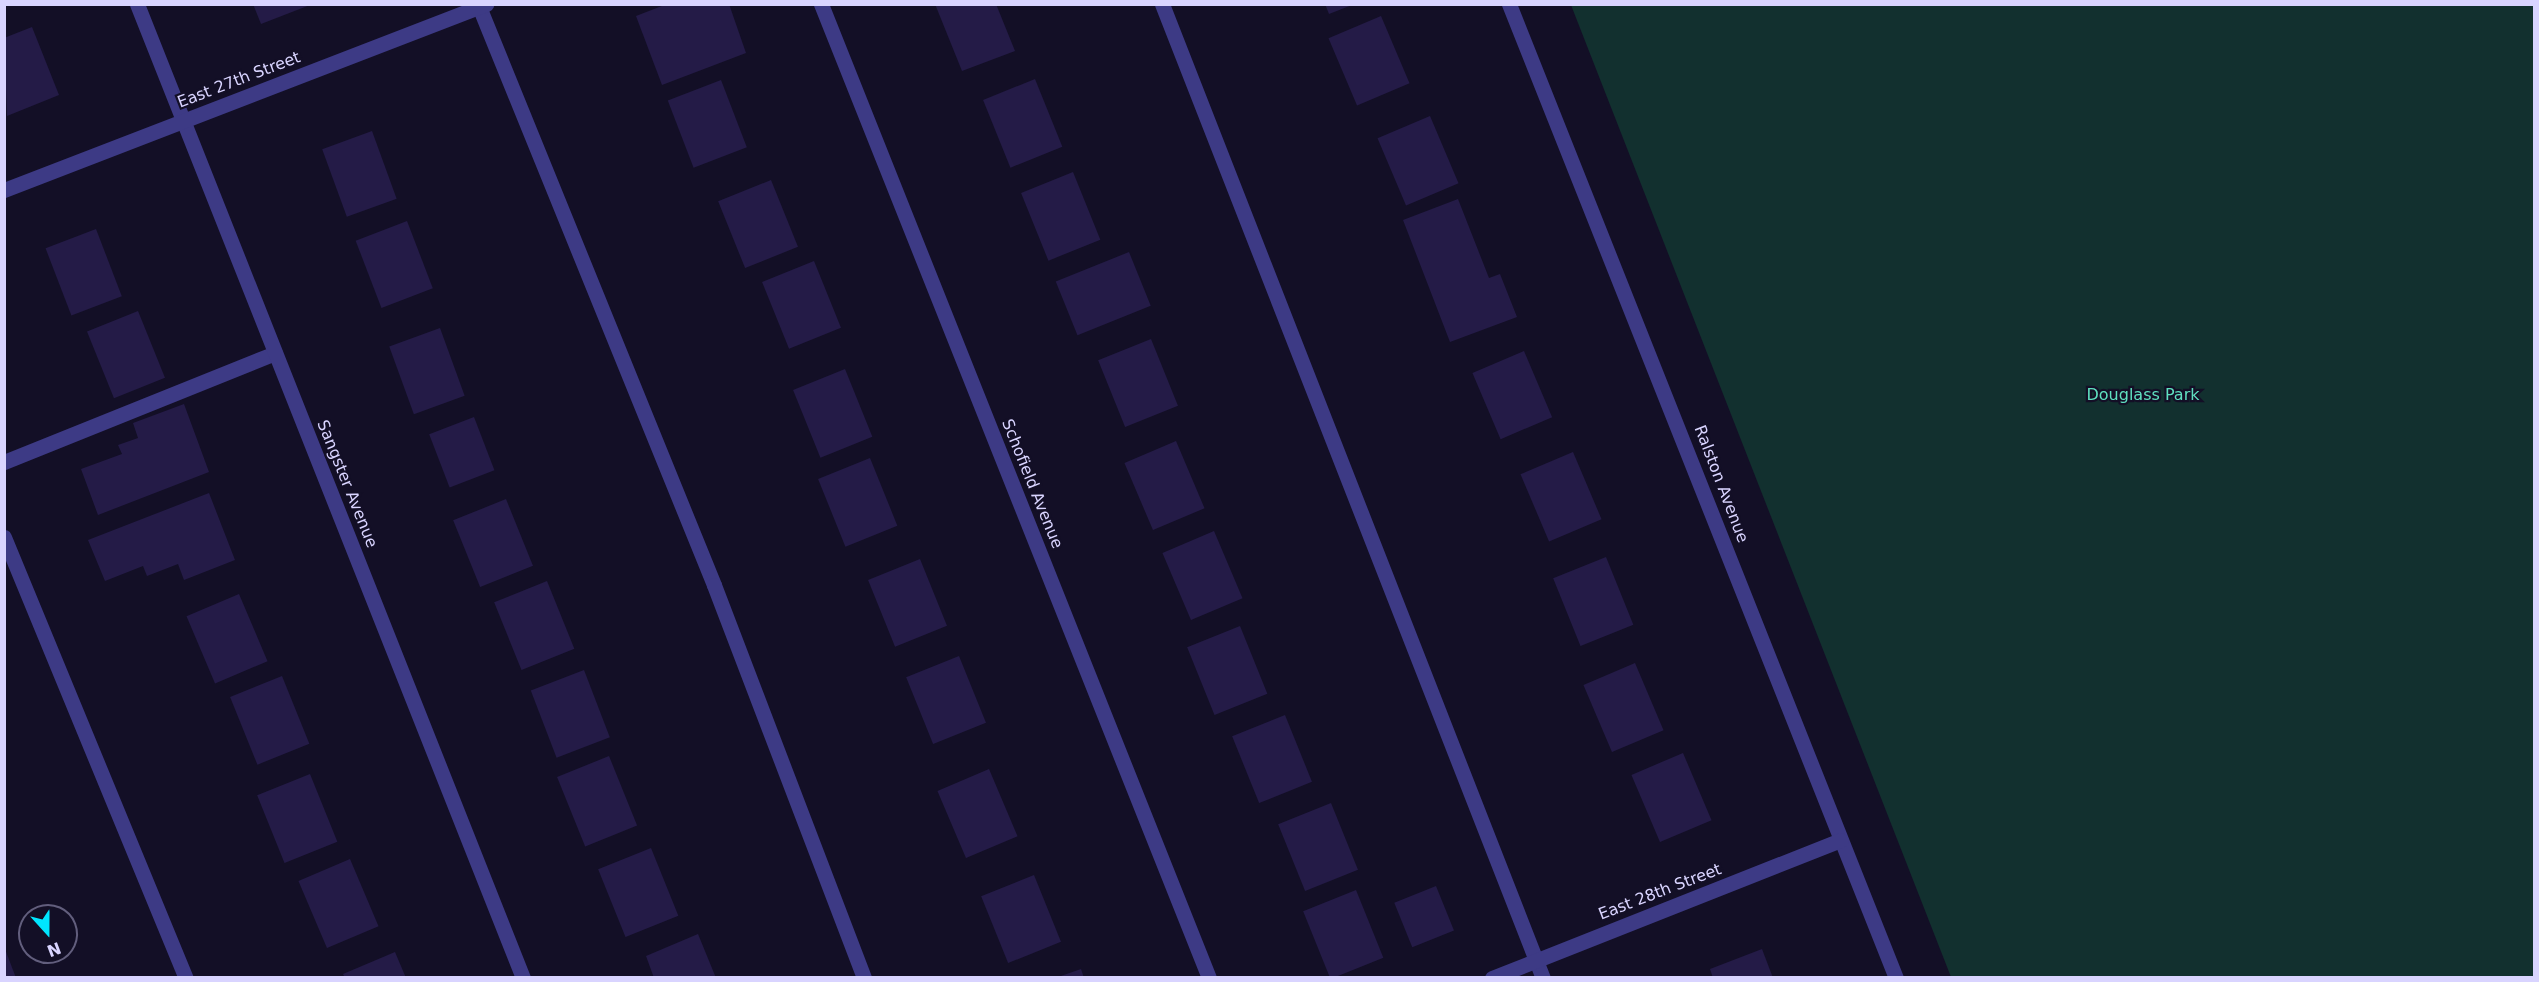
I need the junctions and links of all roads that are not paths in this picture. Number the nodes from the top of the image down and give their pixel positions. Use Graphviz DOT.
graph roads {
  1 [pos="137,4"];
  2 [pos="821,4"];
  3 [pos="1162,4"];
  4 [pos="1509,4"];
  5 [pos="481,5"];
  6 [pos="182,121"];
  7 [pos="4,190"];
  8 [pos="275,353"];
  9 [pos="4,462"];
  10 [pos="4,537"];
  11 [pos="1841,840"];
  12 [pos="1536,960"];
  13 [pos="186,978"];
  14 [pos="524,978"];
  15 [pos="864,978"];
  16 [pos="1209,978"];
  17 [pos="1492,978"];
  18 [pos="1543,978"];
  19 [pos="1896,978"];
  1 -- 6 [label="street, Sangster Avenue"];
  2 -- 16 [label="street, Schofield Avenue"];
  3 -- 12 [label="street"];
  4 -- 11 [label="street, Ralston Avenue"];
  5 -- 6 [label="street, East 27th Street"];
  5 -- 15 [label="street"];
  6 -- 7 [label="street, East 27th Street"];
  6 -- 8 [label="street, Sangster Avenue"];
  8 -- 9 [label="street"];
  8 -- 14 [label="street, Sangster Avenue"];
  10 -- 13 [label="street"];
  11 -- 12 [label="street, East 28th Street"];
  11 -- 19 [label="street, Ralston Avenue"];
  12 -- 17 [label="street, East 28th Street"];
  12 -- 18 [label="street"];
}
